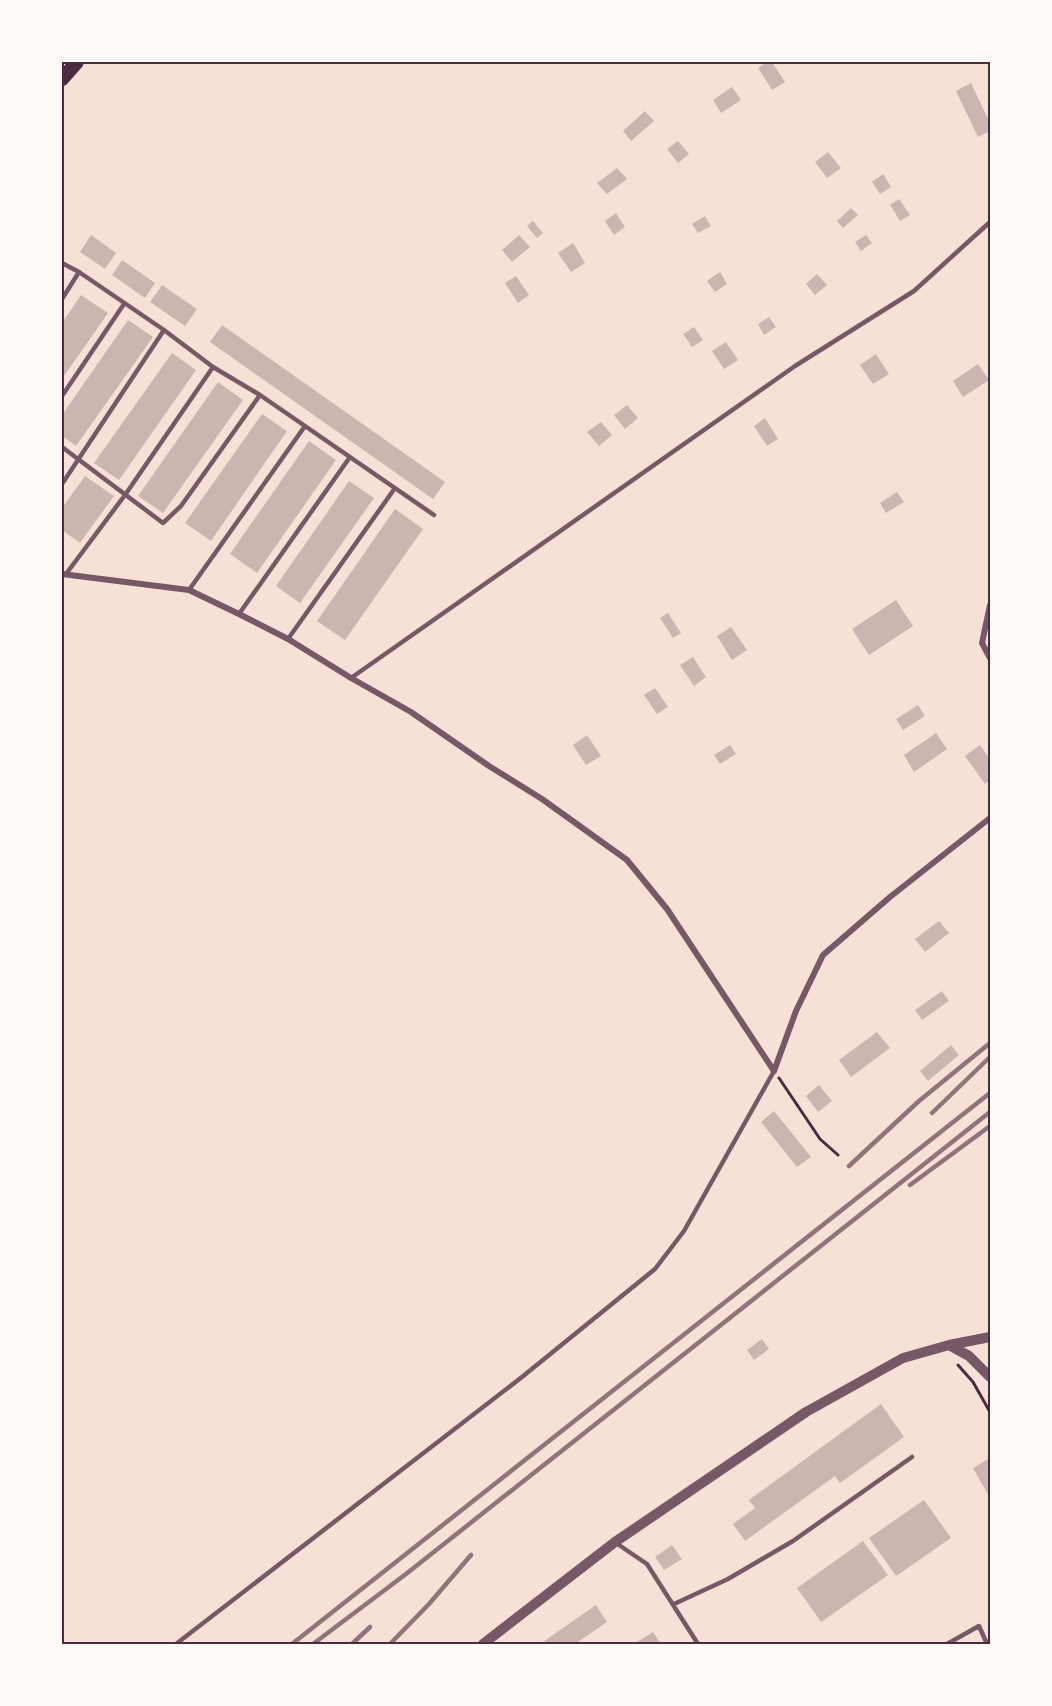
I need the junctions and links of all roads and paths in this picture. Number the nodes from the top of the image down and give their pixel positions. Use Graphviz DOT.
graph roads {
  1 [pos="77,62"];
  2 [pos="62,79"];
  3 [pos="990,222"];
  4 [pos="62,263"];
  5 [pos="79,272"];
  6 [pos="62,299"];
  7 [pos="124,304"];
  8 [pos="164,330"];
  9 [pos="213,368"];
  10 [pos="260,394"];
  11 [pos="62,396"];
  12 [pos="305,426"];
  13 [pos="62,447"];
  14 [pos="350,457"];
  15 [pos="79,459"];
  16 [pos="62,484"];
  17 [pos="395,488"];
  18 [pos="125,495"];
  19 [pos="434,515"];
  20 [pos="64,574"];
  21 [pos="189,590"];
  22 [pos="990,605"];
  23 [pos="239,614"];
  24 [pos="288,639"];
  25 [pos="990,658"];
  26 [pos="351,678"];
  27 [pos="990,818"];
  28 [pos="774,1071"];
  29 [pos="838,1155"];
  30 [pos="990,1337"];
  31 [pos="949,1345"];
  32 [pos="956,1363"];
  33 [pos="990,1377"];
  34 [pos="990,1412"];
  35 [pos="912,1457"];
  36 [pos="615,1542"];
  37 [pos="674,1604"];
  38 [pos="176,1644"];
  39 [pos="483,1644"];
  40 [pos="698,1644"];
  41 [pos="947,1644"];
  42 [pos="987,1644"];
  1 -- 2 [label="highway"];
  3 -- 26 [label="lane"];
  4 -- 5 [label="lane"];
  5 -- 6 [label="lane"];
  5 -- 7 [label="lane"];
  7 -- 8 [label="lane"];
  7 -- 11 [label="lane"];
  8 -- 9 [label="lane"];
  8 -- 15 [label="lane"];
  9 -- 10 [label="lane"];
  9 -- 18 [label="lane"];
  10 -- 12 [label="lane"];
  10 -- 18 [label="lane"];
  12 -- 14 [label="lane"];
  12 -- 21 [label="lane"];
  13 -- 15 [label="lane"];
  14 -- 17 [label="lane"];
  14 -- 23 [label="lane"];
  15 -- 16 [label="lane"];
  15 -- 18 [label="lane"];
  17 -- 19 [label="lane"];
  17 -- 24 [label="lane"];
  18 -- 20 [label="lane"];
  20 -- 21 [label="street"];
  21 -- 23 [label="street"];
  22 -- 25 [label="street"];
  23 -- 24 [label="street"];
  24 -- 26 [label="street"];
  26 -- 28 [label="street"];
  27 -- 28 [label="street"];
  28 -- 29 [label="path"];
  28 -- 38 [label="lane"];
  30 -- 31 [label="street"];
  31 -- 33 [label="street"];
  31 -- 36 [label="street"];
  32 -- 34 [label="path"];
  35 -- 37 [label="lane"];
  36 -- 37 [label="lane"];
  36 -- 39 [label="street"];
  37 -- 40 [label="lane"];
  41 -- 42 [label="lane"];
}
